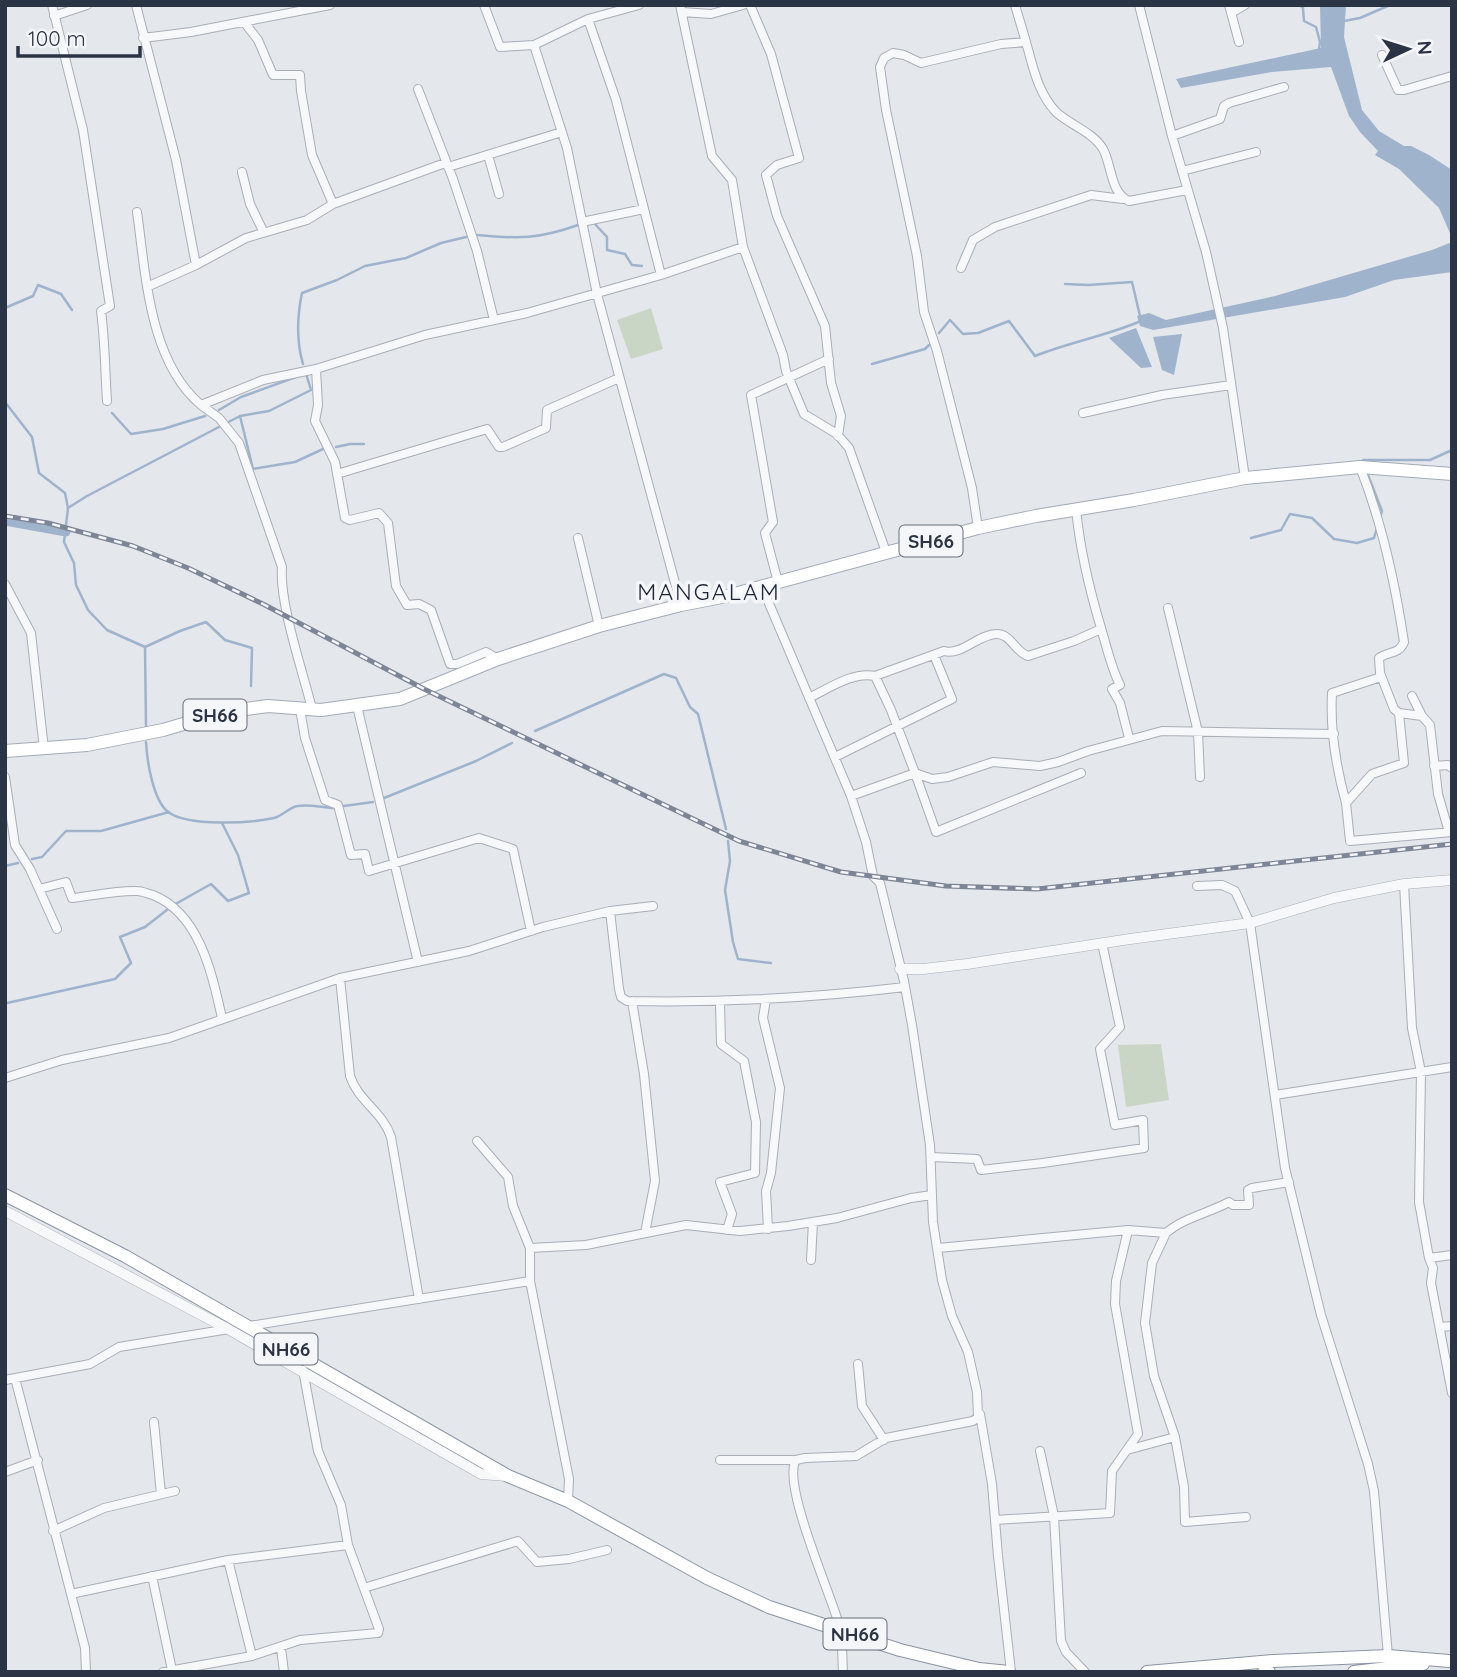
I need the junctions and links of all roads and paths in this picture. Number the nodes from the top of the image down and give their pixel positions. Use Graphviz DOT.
graph roads {
  1 [pos="52,5"];
  2 [pos="87,5"];
  3 [pos="136,5"];
  4 [pos="330,5"];
  5 [pos="484,5"];
  6 [pos="639,5"];
  7 [pos="743,5"];
  8 [pos="751,5"];
  9 [pos="1015,5"];
  10 [pos="1139,5"];
  11 [pos="1245,5"];
  12 [pos="681,8"];
  13 [pos="1230,9"];
  14 [pos="54,16"];
  15 [pos="588,19"];
  16 [pos="244,22"];
  17 [pos="144,38"];
  18 [pos="1026,42"];
  19 [pos="1239,42"];
  20 [pos="534,45"];
  21 [pos="1382,55"];
  22 [pos="1452,76"];
  23 [pos="1284,87"];
  24 [pos="418,89"];
  25 [pos="562,132"];
  26 [pos="1172,136"];
  27 [pos="1256,152"];
  28 [pos="488,155"];
  29 [pos="446,165"];
  30 [pos="1182,171"];
  31 [pos="242,172"];
  32 [pos="1187,190"];
  33 [pos="499,194"];
  34 [pos="1123,199"];
  35 [pos="333,204"];
  36 [pos="644,209"];
  37 [pos="137,212"];
  38 [pos="582,222"];
  39 [pos="263,231"];
  40 [pos="743,247"];
  41 [pos="196,265"];
  42 [pos="961,268"];
  43 [pos="661,275"];
  44 [pos="149,286"];
  45 [pos="597,295"];
  46 [pos="494,320"];
  47 [pos="829,359"];
  48 [pos="316,369"];
  49 [pos="619,378"];
  50 [pos="789,379"];
  51 [pos="1231,385"];
  52 [pos="107,401"];
  53 [pos="201,405"];
  54 [pos="1083,413"];
  55 [pos="838,436"];
  56 [pos="1360,467"];
  57 [pos="337,474"];
  58 [pos="1452,474"];
  59 [pos="1245,478"];
  60 [pos="1076,509"];
  61 [pos="978,528"];
  62 [pos="578,538"];
  63 [pos="886,552"];
  64 [pos="778,582"];
  65 [pos="5,584"];
  66 [pos="762,587"];
  67 [pos="681,605"];
  68 [pos="1168,608"];
  69 [pos="598,626"];
  70 [pos="1101,629"];
  71 [pos="934,655"];
  72 [pos="498,659"];
  73 [pos="875,676"];
  74 [pos="1381,677"];
  75 [pos="1412,696"];
  76 [pos="809,698"];
  77 [pos="357,706"];
  78 [pos="306,709"];
  79 [pos="1399,713"];
  80 [pos="1422,716"];
  81 [pos="897,726"];
  82 [pos="1198,732"];
  83 [pos="1334,733"];
  84 [pos="1129,738"];
  85 [pos="44,748"];
  86 [pos="5,751"];
  87 [pos="835,757"];
  88 [pos="1434,766"];
  89 [pos="1452,768"];
  90 [pos="915,773"];
  91 [pos="1081,773"];
  92 [pos="1200,776"];
  93 [pos="5,778"];
  94 [pos="851,796"];
  95 [pos="1346,803"];
  96 [pos="1451,832"];
  97 [pos="394,863"];
  98 [pos="1452,880"];
  99 [pos="1404,884"];
  100 [pos="1197,886"];
  101 [pos="39,889"];
  102 [pos="653,906"];
  103 [pos="610,911"];
  104 [pos="1250,923"];
  105 [pos="57,929"];
  106 [pos="531,930"];
  107 [pos="1102,943"];
  108 [pos="418,962"];
  109 [pos="900,969"];
  110 [pos="340,978"];
  111 [pos="905,987"];
  112 [pos="766,999"];
  113 [pos="632,1001"];
  114 [pos="720,1002"];
  115 [pos="222,1018"];
  116 [pos="1452,1067"];
  117 [pos="1421,1072"];
  118 [pos="5,1078"];
  119 [pos="1275,1095"];
  120 [pos="477,1141"];
  121 [pos="930,1157"];
  122 [pos="1289,1182"];
  123 [pos="5,1195"];
  124 [pos="932,1195"];
  125 [pos="5,1211"];
  126 [pos="813,1222"];
  127 [pos="768,1229"];
  128 [pos="727,1230"];
  129 [pos="1128,1230"];
  130 [pos="645,1233"];
  131 [pos="1166,1233"];
  132 [pos="530,1248"];
  133 [pos="938,1248"];
  134 [pos="1452,1255"];
  135 [pos="1429,1258"];
  136 [pos="811,1260"];
  137 [pos="530,1281"];
  138 [pos="419,1299"];
  139 [pos="247,1326"];
  140 [pos="1452,1326"];
  141 [pos="1440,1327"];
  142 [pos="228,1329"];
  143 [pos="300,1357"];
  144 [pos="858,1364"];
  145 [pos="303,1372"];
  146 [pos="15,1378"];
  147 [pos="5,1380"];
  148 [pos="1452,1393"];
  149 [pos="979,1411"];
  150 [pos="154,1422"];
  151 [pos="1175,1437"];
  152 [pos="884,1440"];
  153 [pos="1040,1451"];
  154 [pos="1128,1451"];
  155 [pos="38,1460"];
  156 [pos="720,1460"];
  157 [pos="796,1460"];
  158 [pos="5,1472"];
  159 [pos="508,1476"];
  160 [pos="175,1491"];
  161 [pos="161,1494"];
  162 [pos="568,1501"];
  163 [pos="1054,1517"];
  164 [pos="1246,1517"];
  165 [pos="995,1520"];
  166 [pos="53,1531"];
  167 [pos="348,1545"];
  168 [pos="607,1550"];
  169 [pos="228,1560"];
  170 [pos="152,1576"];
  171 [pos="364,1588"];
  172 [pos="71,1594"];
  173 [pos="840,1629"];
  174 [pos="281,1648"];
  175 [pos="252,1656"];
  176 [pos="1388,1656"];
  177 [pos="1451,1664"];
  178 [pos="1283,1666"];
  179 [pos="979,1670"];
  180 [pos="167,1671"];
  181 [pos="86,1672"];
  182 [pos="284,1672"];
  183 [pos="843,1672"];
  184 [pos="1010,1672"];
  185 [pos="1085,1672"];
  186 [pos="1147,1672"];
  187 [pos="1354,1672"];
  1 -- 14 [label="street"];
  2 -- 14 [label="street"];
  3 -- 17 [label="street"];
  4 -- 16 [label="street"];
  5 -- 20 [label="street"];
  6 -- 15 [label="street"];
  7 -- 12 [label="street"];
  8 -- 47 [label="street"];
  9 -- 18 [label="street"];
  10 -- 26 [label="street"];
  11 -- 13 [label="street"];
  12 -- 40 [label="street"];
  13 -- 19 [label="street"];
  14 -- 52 [label="street"];
  15 -- 20 [label="street"];
  15 -- 36 [label="street"];
  16 -- 17 [label="street"];
  16 -- 35 [label="street"];
  17 -- 41 [label="street"];
  18 -- 34 [label="street"];
  18 -- 61 [label="street"];
  20 -- 25 [label="street"];
  21 -- 22 [label="street"];
  23 -- 26 [label="street"];
  24 -- 29 [label="street"];
  25 -- 28 [label="street"];
  25 -- 38 [label="street"];
  26 -- 30 [label="street"];
  27 -- 30 [label="street"];
  28 -- 29 [label="street"];
  28 -- 33 [label="street"];
  29 -- 35 [label="street"];
  29 -- 46 [label="street"];
  30 -- 32 [label="street"];
  31 -- 39 [label="street"];
  32 -- 34 [label="street"];
  32 -- 51 [label="street"];
  34 -- 42 [label="street"];
  35 -- 39 [label="street"];
  36 -- 38 [label="street"];
  36 -- 43 [label="street"];
  37 -- 44 [label="street"];
  38 -- 45 [label="street"];
  39 -- 41 [label="street"];
  40 -- 43 [label="street"];
  40 -- 50 [label="street"];
  41 -- 44 [label="street"];
  43 -- 45 [label="street"];
  44 -- 53 [label="street"];
  45 -- 46 [label="street"];
  45 -- 49 [label="street"];
  46 -- 48 [label="street"];
  47 -- 50 [label="street"];
  47 -- 55 [label="street"];
  48 -- 53 [label="street"];
  48 -- 57 [label="street"];
  49 -- 57 [label="street"];
  49 -- 67 [label="street"];
  50 -- 55 [label="street"];
  50 -- 64 [label="street"];
  51 -- 54 [label="street"];
  51 -- 59 [label="street"];
  53 -- 78 [label="street"];
  55 -- 63 [label="street"];
  56 -- 58 [label="main road, SH66"];
  56 -- 59 [label="main road, SH66"];
  56 -- 74 [label="street"];
  57 -- 72 [label="street"];
  59 -- 60 [label="main road, SH66"];
  60 -- 61 [label="main road, SH66"];
  60 -- 70 [label="street"];
  61 -- 63 [label="main road, SH66"];
  62 -- 69 [label="street"];
  63 -- 64 [label="main road, SH66"];
  64 -- 66 [label="main road, SH66"];
  65 -- 85 [label="street"];
  66 -- 67 [label="main road, SH66"];
  66 -- 76 [label="street"];
  67 -- 69 [label="main road, SH66"];
  68 -- 82 [label="street"];
  69 -- 72 [label="main road, SH66"];
  70 -- 71 [label="street"];
  70 -- 84 [label="street"];
  71 -- 73 [label="street"];
  71 -- 81 [label="street"];
  72 -- 77 [label="main road, SH66"];
  73 -- 76 [label="street"];
  73 -- 81 [label="street"];
  74 -- 79 [label="street"];
  74 -- 83 [label="street"];
  75 -- 80 [label="street"];
  76 -- 87 [label="street"];
  77 -- 78 [label="main road, SH66"];
  77 -- 97 [label="street"];
  78 -- 85 [label="main road, SH66"];
  78 -- 97 [label="street"];
  79 -- 80 [label="street"];
  79 -- 95 [label="street"];
  80 -- 88 [label="street"];
  81 -- 87 [label="street"];
  81 -- 90 [label="street"];
  82 -- 83 [label="street"];
  82 -- 84 [label="street"];
  82 -- 92 [label="street"];
  83 -- 95 [label="street"];
  84 -- 90 [label="street"];
  85 -- 86 [label="main road, SH66"];
  87 -- 94 [label="street"];
  88 -- 89 [label="street"];
  88 -- 96 [label="street"];
  90 -- 91 [label="street"];
  90 -- 94 [label="street"];
  93 -- 101 [label="street"];
  94 -- 109 [label="street"];
  95 -- 96 [label="street"];
  97 -- 106 [label="street"];
  97 -- 108 [label="street"];
  98 -- 99 [label="street"];
  99 -- 104 [label="street"];
  99 -- 117 [label="street"];
  100 -- 104 [label="street"];
  101 -- 105 [label="street"];
  101 -- 115 [label="street"];
  102 -- 103 [label="street"];
  103 -- 106 [label="street"];
  103 -- 113 [label="street"];
  104 -- 107 [label="street"];
  104 -- 119 [label="street"];
  106 -- 108 [label="street"];
  107 -- 109 [label="street"];
  107 -- 121 [label="street"];
  108 -- 110 [label="street"];
  109 -- 111 [label="street"];
  110 -- 115 [label="street"];
  110 -- 138 [label="street"];
  111 -- 112 [label="street"];
  111 -- 121 [label="street"];
  112 -- 114 [label="street"];
  112 -- 127 [label="street"];
  113 -- 114 [label="street"];
  113 -- 130 [label="street"];
  114 -- 128 [label="street"];
  115 -- 118 [label="street"];
  116 -- 117 [label="street"];
  117 -- 119 [label="street"];
  117 -- 135 [label="street"];
  119 -- 122 [label="street"];
  120 -- 132 [label="street"];
  121 -- 124 [label="street"];
  122 -- 131 [label="street"];
  122 -- 176 [label="street"];
  123 -- 139 [label="main road, NH66"];
  124 -- 126 [label="street"];
  124 -- 133 [label="street"];
  125 -- 142 [label="street"];
  126 -- 127 [label="street"];
  126 -- 136 [label="street"];
  127 -- 128 [label="street"];
  128 -- 130 [label="street"];
  129 -- 131 [label="street"];
  129 -- 133 [label="street"];
  129 -- 154 [label="street"];
  130 -- 132 [label="street"];
  131 -- 151 [label="street"];
  132 -- 137 [label="street"];
  133 -- 149 [label="street"];
  134 -- 135 [label="street"];
  135 -- 141 [label="street"];
  137 -- 138 [label="street"];
  137 -- 162 [label="street"];
  138 -- 139 [label="street"];
  139 -- 142 [label="street"];
  139 -- 143 [label="main road, NH66"];
  140 -- 141 [label="street"];
  141 -- 148 [label="street"];
  142 -- 145 [label="street"];
  142 -- 146 [label="street"];
  143 -- 145 [label="street"];
  143 -- 159 [label="main road, NH66"];
  144 -- 152 [label="street"];
  145 -- 159 [label="street"];
  145 -- 167 [label="street"];
  146 -- 147 [label="street"];
  146 -- 155 [label="street"];
  149 -- 152 [label="street"];
  149 -- 165 [label="street"];
  150 -- 161 [label="street"];
  151 -- 154 [label="street"];
  151 -- 164 [label="street"];
  152 -- 157 [label="street"];
  153 -- 163 [label="street"];
  154 -- 163 [label="street"];
  155 -- 158 [label="street"];
  155 -- 166 [label="street"];
  156 -- 157 [label="street"];
  157 -- 173 [label="street"];
  159 -- 162 [label="main road, NH66"];
  160 -- 161 [label="street"];
  161 -- 166 [label="street"];
  162 -- 173 [label="main road, NH66"];
  163 -- 165 [label="street"];
  163 -- 185 [label="street"];
  165 -- 184 [label="street"];
  166 -- 172 [label="street"];
  167 -- 169 [label="street"];
  167 -- 171 [label="street"];
  168 -- 171 [label="street"];
  169 -- 170 [label="street"];
  169 -- 175 [label="street"];
  170 -- 172 [label="street"];
  170 -- 180 [label="street"];
  171 -- 174 [label="street"];
  172 -- 181 [label="street"];
  173 -- 179 [label="main road, NH66"];
  173 -- 183 [label="street"];
  174 -- 175 [label="street"];
  174 -- 182 [label="street"];
  175 -- 180 [label="street"];
  176 -- 177 [label="main road"];
  176 -- 178 [label="main road"];
  177 -- 187 [label="main road"];
  178 -- 186 [label="main road"];
  179 -- 184 [label="main road, NH66"];
}
